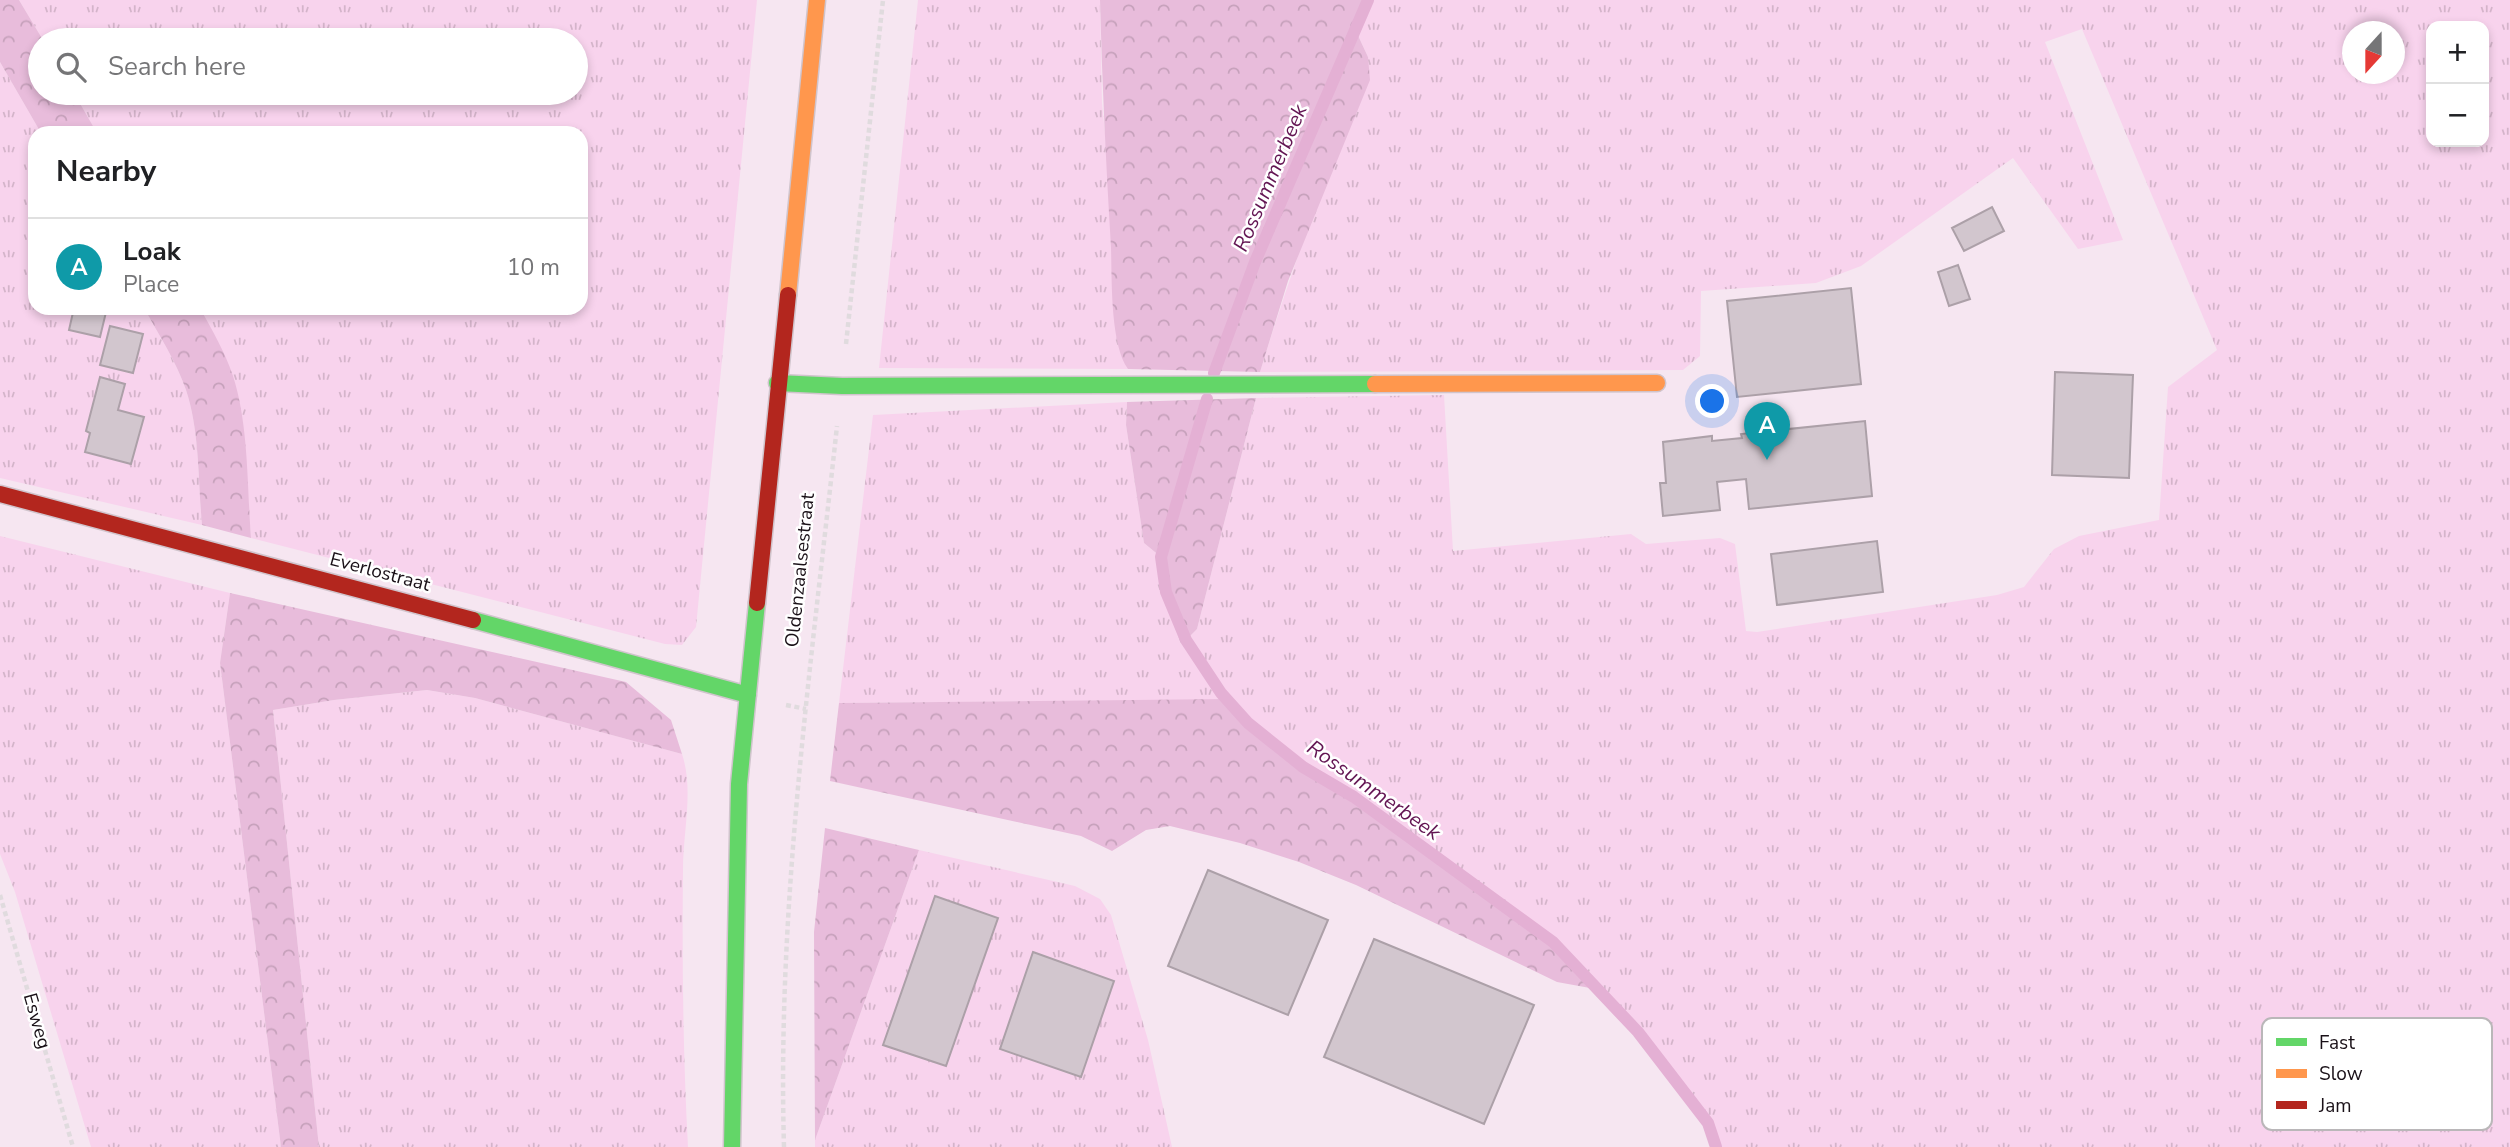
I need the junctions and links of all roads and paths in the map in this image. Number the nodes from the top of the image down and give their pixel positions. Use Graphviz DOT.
graph roads {
  1 [pos="817,0"];
  2 [pos="883,0"];
  3 [pos="777,383"];
  4 [pos="1657,383"];
  5 [pos="842,386"];
  6 [pos="0,494"];
  7 [pos="748,695"];
  8 [pos="0,895"];
  9 [pos="73,1147"];
  10 [pos="732,1147"];
  11 [pos="784,1147"];
  1 -- 3 [label="street, Oldenzaalsestraat"];
  2 -- 5 [label="path, Oldenzaalsestraat"];
  3 -- 5 [label="street"];
  3 -- 7 [label="street, Oldenzaalsestraat"];
  4 -- 5 [label="street"];
  5 -- 11 [label="path, Oldenzaalsestraat"];
  6 -- 7 [label="street, Everlostraat"];
  7 -- 10 [label="street, Oldenzaalsestraat"];
  8 -- 9 [label="path, Esweg"];
}
